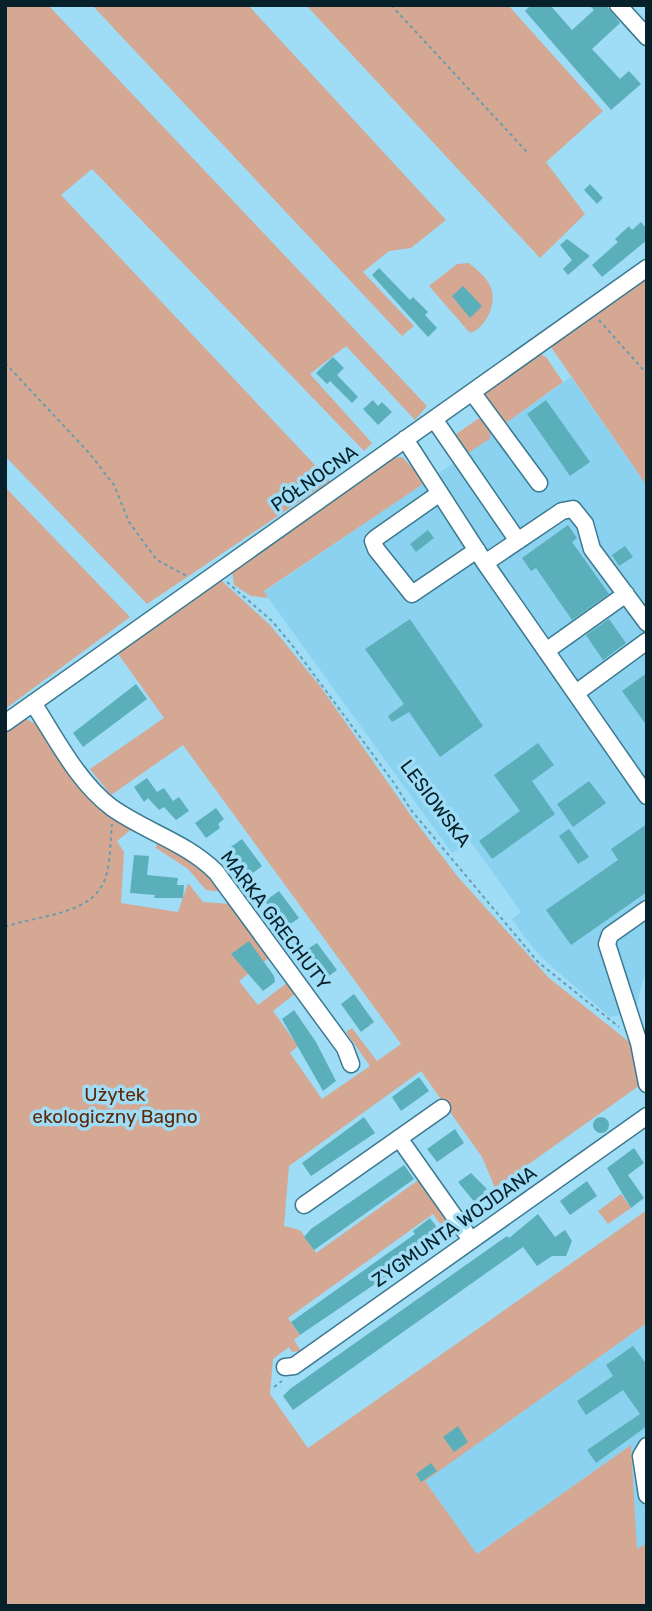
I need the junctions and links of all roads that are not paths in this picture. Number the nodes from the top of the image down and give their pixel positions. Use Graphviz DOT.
graph roads {
  1 [pos="618,5"];
  2 [pos="647,37"];
  3 [pos="647,268"];
  4 [pos="472,392"];
  5 [pos="434,419"];
  6 [pos="405,439"];
  7 [pos="539,483"];
  8 [pos="440,493"];
  9 [pos="518,541"];
  10 [pos="481,556"];
  11 [pos="625,594"];
  12 [pos="647,624"];
  13 [pos="647,641"];
  14 [pos="546,651"];
  15 [pos="576,693"];
  16 [pos="33,703"];
  17 [pos="5,723"];
  18 [pos="647,796"];
  19 [pos="647,909"];
  20 [pos="351,1064"];
  21 [pos="647,1084"];
  22 [pos="442,1108"];
  23 [pos="647,1116"];
  24 [pos="399,1138"];
  25 [pos="304,1205"];
  26 [pos="471,1240"];
  27 [pos="285,1367"];
  28 [pos="647,1446"];
  29 [pos="647,1495"];
  1 -- 2 [label="street"];
  3 -- 4 [label="street, PÓŁNOCNA"];
  4 -- 5 [label="street, PÓŁNOCNA"];
  4 -- 7 [label="street"];
  5 -- 6 [label="street, PÓŁNOCNA"];
  5 -- 9 [label="street"];
  6 -- 8 [label="street"];
  6 -- 16 [label="street, PÓŁNOCNA"];
  8 -- 10 [label="street"];
  8 -- 10 [label="street"];
  9 -- 10 [label="street"];
  9 -- 11 [label="street"];
  10 -- 14 [label="street"];
  11 -- 12 [label="street"];
  11 -- 14 [label="street"];
  13 -- 15 [label="street"];
  14 -- 15 [label="street"];
  15 -- 18 [label="street"];
  16 -- 17 [label="street, PÓŁNOCNA"];
  16 -- 20 [label="street, MARKA GRECHUTY"];
  19 -- 21 [label="street"];
  22 -- 24 [label="street"];
  23 -- 26 [label="street, ZYGMUNTA WOJDANA"];
  24 -- 25 [label="street"];
  24 -- 26 [label="street"];
  26 -- 27 [label="street, ZYGMUNTA WOJDANA"];
  28 -- 29 [label="street"];
}
